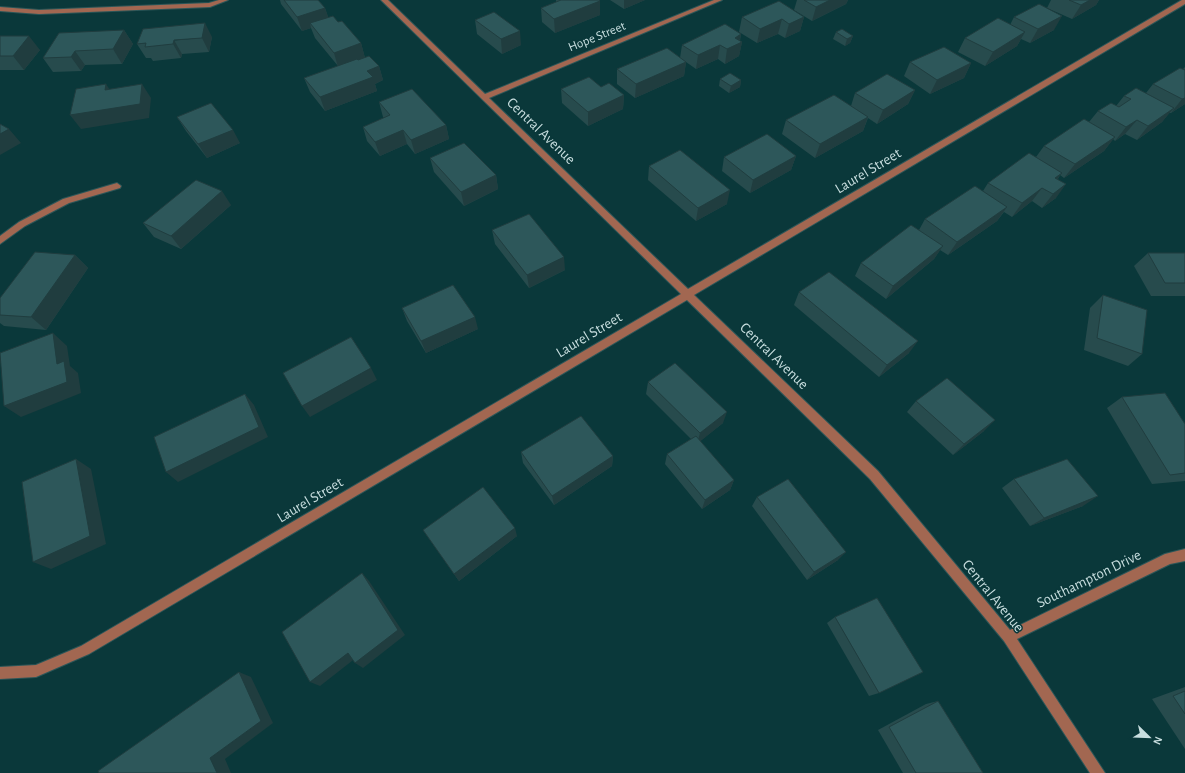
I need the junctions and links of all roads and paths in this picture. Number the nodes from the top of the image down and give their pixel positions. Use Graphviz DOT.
graph roads {
  1 [pos="225,0"];
  2 [pos="384,0"];
  3 [pos="719,0"];
  4 [pos="1185,1"];
  5 [pos="0,9"];
  6 [pos="484,97"];
  7 [pos="117,186"];
  8 [pos="0,241"];
  9 [pos="689,294"];
  10 [pos="1185,555"];
  11 [pos="1008,637"];
  12 [pos="0,673"];
  13 [pos="1098,773"];
  1 -- 5 [label="street"];
  2 -- 6 [label="street, Central Avenue"];
  3 -- 6 [label="street, Hope Street"];
  4 -- 9 [label="street, Laurel Street"];
  6 -- 9 [label="street, Central Avenue"];
  7 -- 8 [label="street"];
  9 -- 11 [label="street, Central Avenue"];
  9 -- 12 [label="street, Laurel Street"];
  10 -- 11 [label="street, Southampton Drive"];
  11 -- 13 [label="street, Central Avenue"];
}
